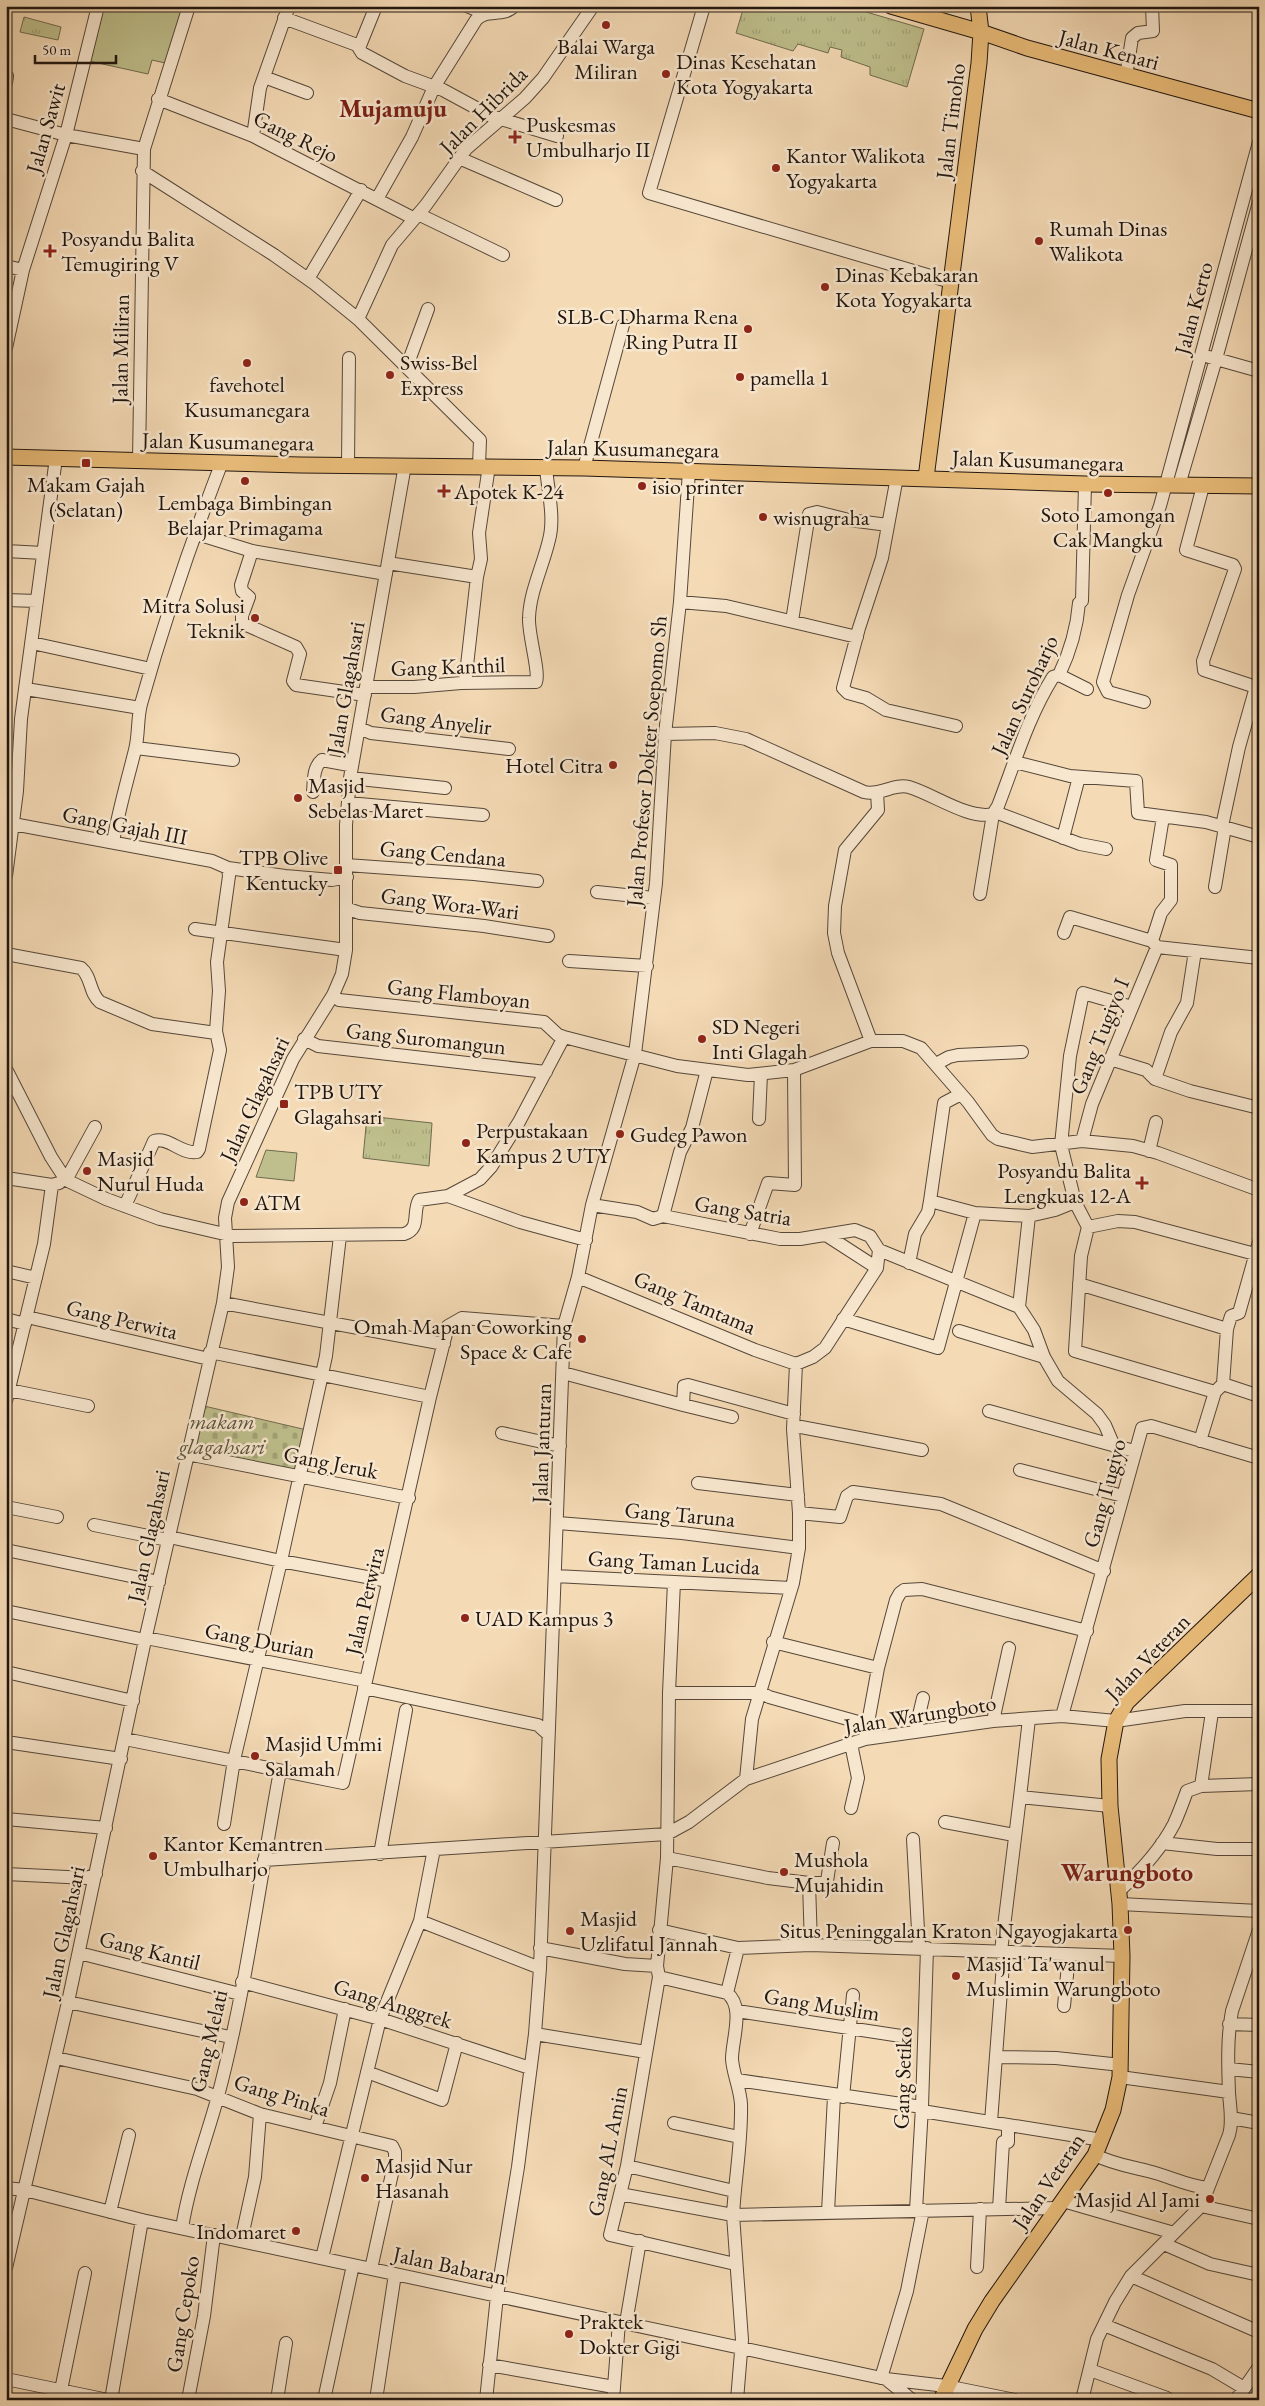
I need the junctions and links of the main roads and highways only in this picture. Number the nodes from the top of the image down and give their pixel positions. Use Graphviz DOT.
graph roads {
  1 [pos="891,6"];
  2 [pos="978,6"];
  3 [pos="981,32"];
  4 [pos="1259,111"];
  5 [pos="6,457"];
  6 [pos="926,478"];
  7 [pos="1259,486"];
  8 [pos="1259,1575"];
  9 [pos="944,2391"];
  1 -- 3 [label="main road, Jalan Kenari"];
  2 -- 3 [label="main road, Jalan Timoho"];
  3 -- 4 [label="main road, Jalan Kenari"];
  3 -- 6 [label="main road, Jalan Timoho"];
  5 -- 6 [label="main road, Jalan Kusumanegara"];
  6 -- 7 [label="main road, Jalan Kusumanegara"];
  8 -- 9 [label="main road, Jalan Veteran"];
}
